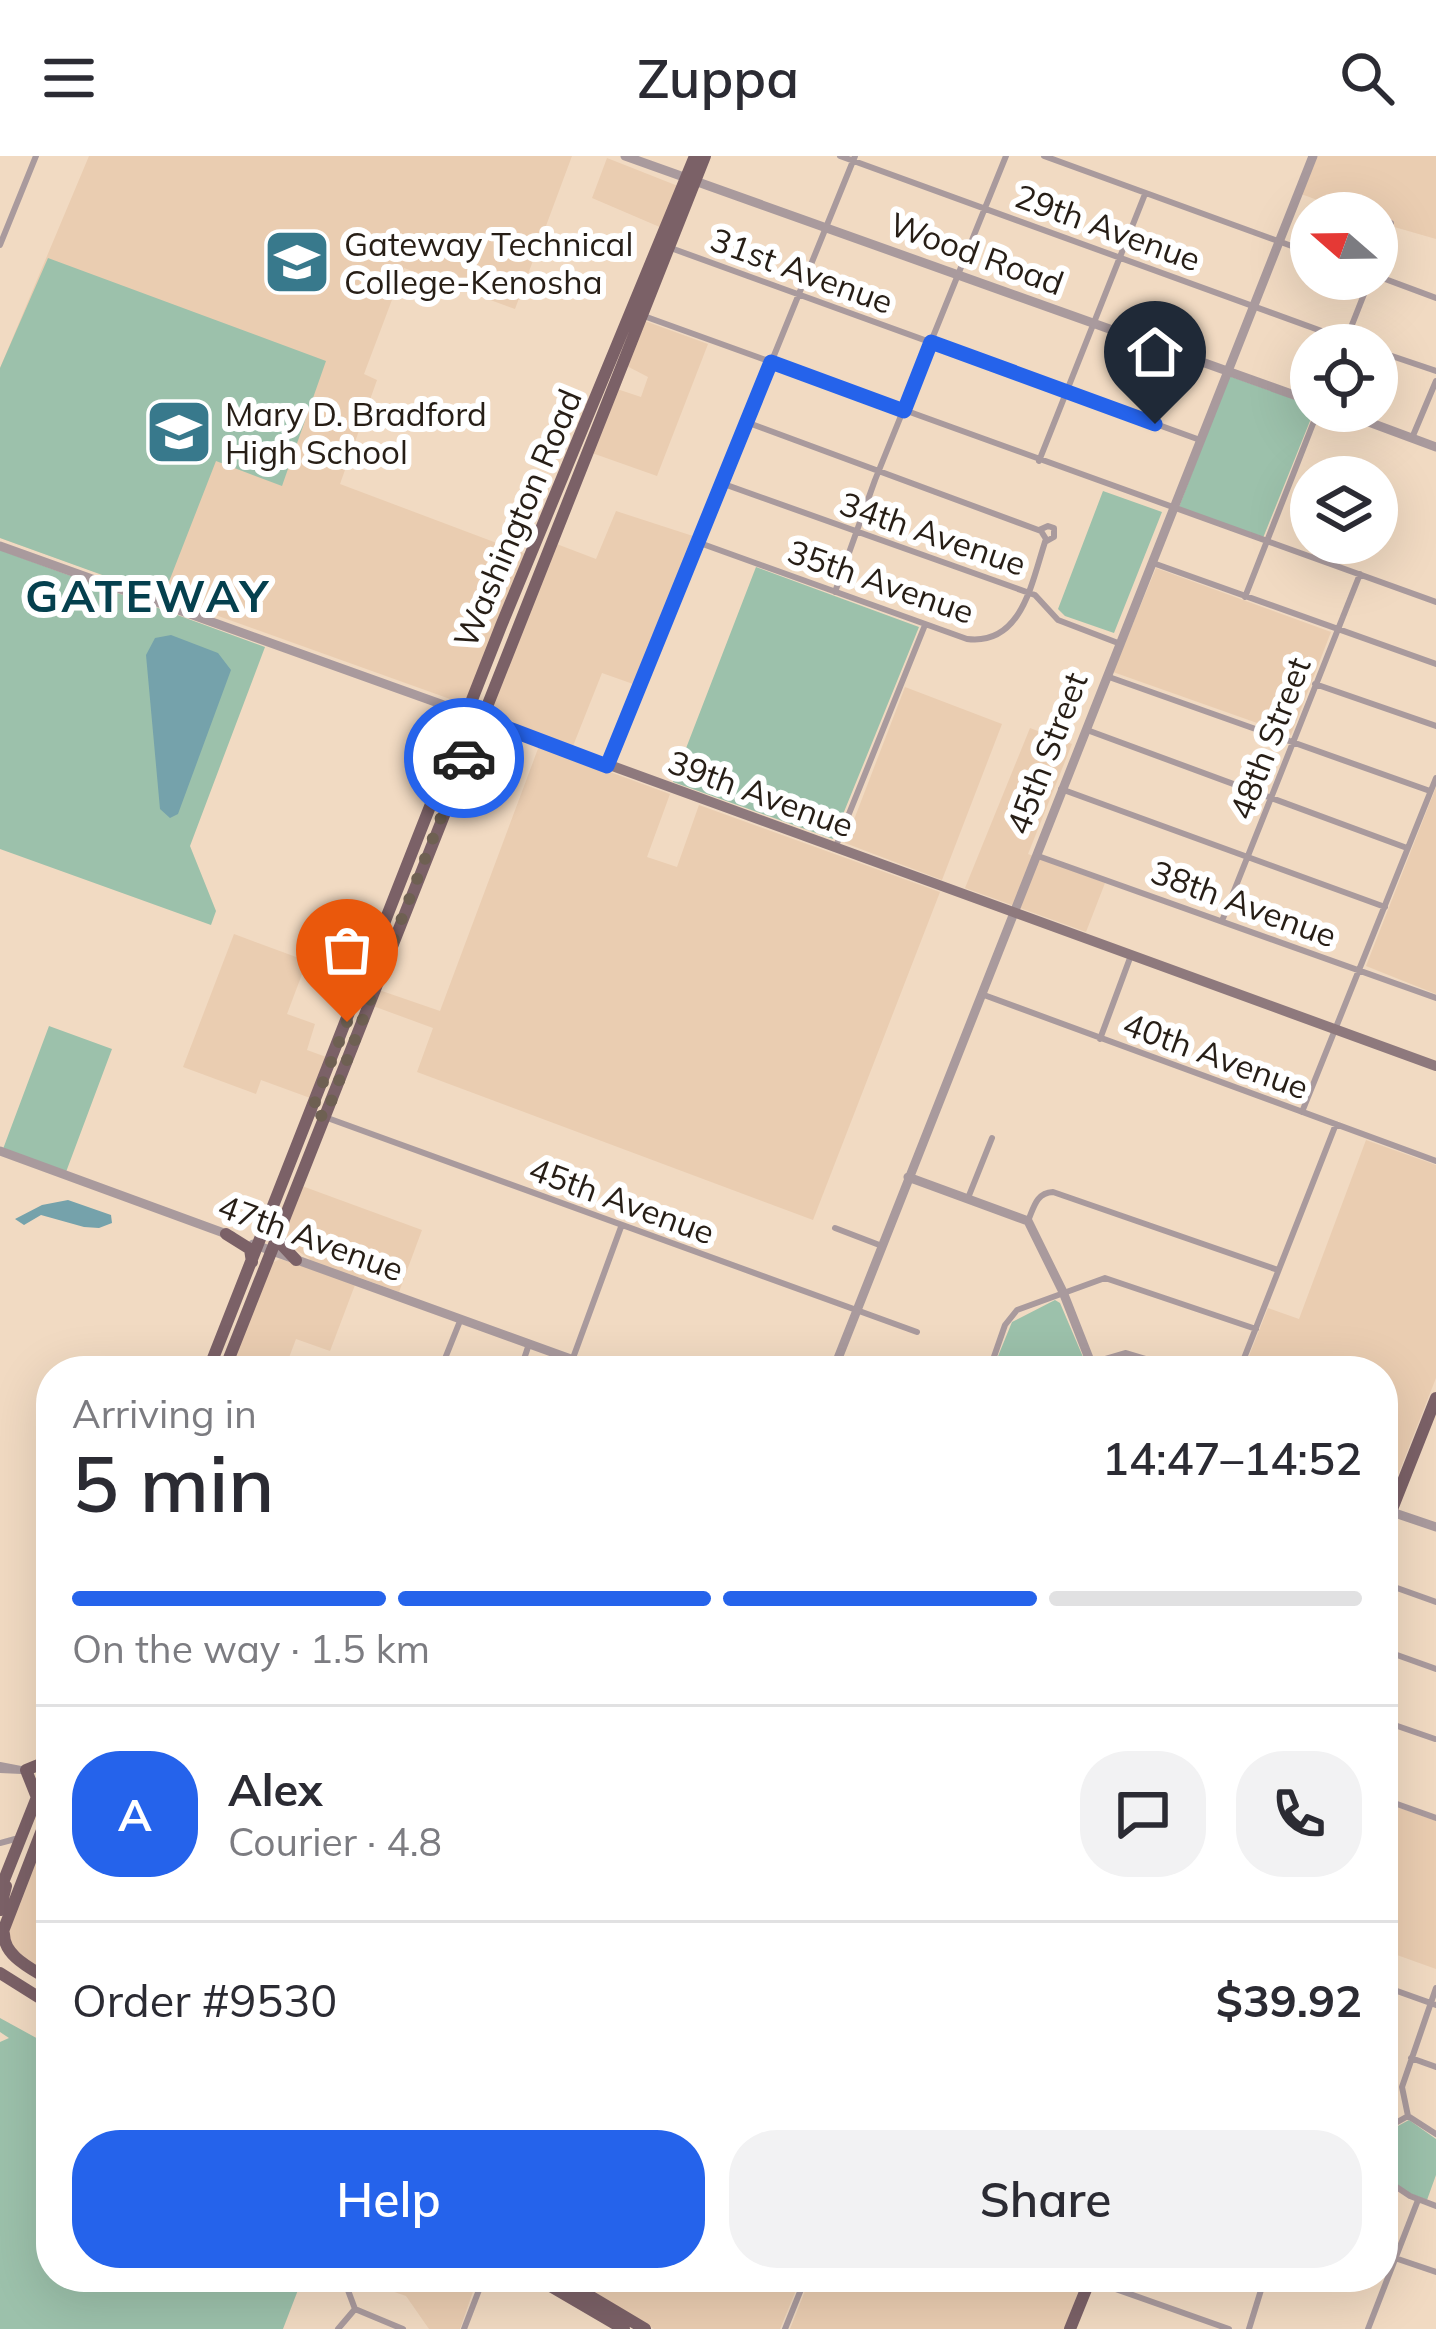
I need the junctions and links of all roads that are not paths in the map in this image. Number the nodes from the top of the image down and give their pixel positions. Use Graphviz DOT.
graph roads {
  1 [pos="36,156"];
  2 [pos="625,156"];
  3 [pos="695,156"];
  4 [pos="705,156"];
  5 [pos="839,156"];
  6 [pos="1006,156"];
  7 [pos="1044,156"];
  8 [pos="1313,156"];
  9 [pos="854,158"];
  10 [pos="691,179"];
  11 [pos="1145,194"];
  12 [pos="985,208"];
  13 [pos="826,228"];
  14 [pos="1279,241"];
  15 [pos="0,245"];
  16 [pos="664,245"];
  17 [pos="1290,245"];
  18 [pos="1120,257"];
  19 [pos="958,274"];
  20 [pos="1398,286"];
  21 [pos="797,293"];
  22 [pos="1436,298"];
  23 [pos="1252,305"];
  24 [pos="636,314"];
  25 [pos="1094,323"];
  26 [pos="1298,324"];
  27 [pos="931,342"];
  28 [pos="624,344"];
  29 [pos="1398,358"];
  30 [pos="771,362"];
  31 [pos="1226,370"];
  32 [pos="1436,371"];
  33 [pos="1436,381"];
  34 [pos="1066,391"];
  35 [pos="1290,393"];
  36 [pos="904,411"];
  37 [pos="746,422"];
  38 [pos="1310,432"];
  39 [pos="1396,432"];
  40 [pos="1412,438"];
  41 [pos="1200,440"];
  42 [pos="1436,447"];
  43 [pos="1039,461"];
  44 [pos="879,471"];
  45 [pos="722,483"];
  46 [pos="1172,508"];
  47 [pos="856,532"];
  48 [pos="1267,541"];
  49 [pos="698,542"];
  50 [pos="0,546"];
  51 [pos="1149,562"];
  52 [pos="1360,574"];
  53 [pos="1028,589"];
  54 [pos="835,592"];
  55 [pos="1245,597"];
  56 [pos="1436,602"];
  57 [pos="925,625"];
  58 [pos="501,626"];
  59 [pos="1338,629"];
  60 [pos="1118,643"];
  61 [pos="1436,664"];
  62 [pos="500,668"];
  63 [pos="1105,676"];
  64 [pos="1315,684"];
  65 [pos="473,716"];
  66 [pos="1436,726"];
  67 [pos="1084,729"];
  68 [pos="1293,742"];
  69 [pos="607,766"];
  70 [pos="1436,778"];
  71 [pos="1060,788"];
  72 [pos="1430,791"];
  73 [pos="1270,798"];
  74 [pos="835,849"];
  75 [pos="1408,849"];
  76 [pos="1035,854"];
  77 [pos="1248,857"];
  78 [pos="1385,907"];
  79 [pos="1012,913"];
  80 [pos="1222,921"];
  81 [pos="1131,955"];
  82 [pos="1359,970"];
  83 [pos="980,994"];
  84 [pos="1436,998"];
  85 [pos="1336,1030"];
  86 [pos="1100,1039"];
  87 [pos="1436,1066"];
  88 [pos="1302,1112"];
  89 [pos="318,1114"];
  90 [pos="1336,1124"];
  91 [pos="992,1138"];
  92 [pos="0,1151"];
  93 [pos="1436,1161"];
  94 [pos="908,1177"];
  95 [pos="968,1198"];
  96 [pos="1028,1221"];
  97 [pos="621,1226"];
  98 [pos="835,1228"];
  99 [pos="279,1233"];
  100 [pos="226,1234"];
  101 [pos="882,1246"];
  102 [pos="265,1248"];
  103 [pos="296,1260"];
  104 [pos="251,1264"];
  105 [pos="1278,1270"];
  106 [pos="1063,1292"];
  107 [pos="857,1309"];
  108 [pos="460,1321"];
  109 [pos="1256,1329"];
  110 [pos="917,1332"];
  111 [pos="529,1344"];
  112 [pos="214,1356"];
  113 [pos="229,1356"];
  114 [pos="446,1356"];
  115 [pos="525,1356"];
  116 [pos="563,1356"];
  117 [pos="573,1356"];
  118 [pos="839,1356"];
  119 [pos="996,1356"];
  120 [pos="1089,1356"];
  121 [pos="1245,1356"];
  122 [pos="1436,1398"];
  123 [pos="1420,1438"];
  124 [pos="1436,1444"];
  125 [pos="1398,1486"];
  126 [pos="1398,1514"];
  127 [pos="1436,1527"];
  128 [pos="1398,1588"];
  129 [pos="1436,1602"];
  130 [pos="1398,1655"];
  131 [pos="1435,1666"];
  132 [pos="1398,1726"];
  133 [pos="1435,1739"];
  134 [pos="36,1766"];
  135 [pos="0,1767"];
  136 [pos="36,1769"];
  137 [pos="26,1770"];
  138 [pos="36,1799"];
  139 [pos="1398,1804"];
  140 [pos="1436,1818"];
  141 [pos="23,1833"];
  142 [pos="0,1845"];
  143 [pos="36,1846"];
  144 [pos="10,1867"];
  145 [pos="26,1872"];
  146 [pos="1,1888"];
  147 [pos="0,1910"];
  148 [pos="3,1933"];
  149 [pos="0,1954"];
  150 [pos="36,1972"];
  151 [pos="36,1975"];
  152 [pos="3,1976"];
  153 [pos="1436,1988"];
  154 [pos="1398,1991"];
  155 [pos="36,1996"];
  156 [pos="1433,2004"];
  157 [pos="1411,2058"];
  158 [pos="1436,2067"];
  159 [pos="1408,2116"];
  160 [pos="1398,2122"];
  161 [pos="1436,2134"];
  162 [pos="1398,2187"];
  163 [pos="1418,2200"];
  164 [pos="1436,2206"];
  165 [pos="1398,2256"];
  166 [pos="1398,2259"];
  167 [pos="1436,2272"];
  168 [pos="349,2292"];
  169 [pos="478,2292"];
  170 [pos="575,2292"];
  171 [pos="580,2292"];
  172 [pos="800,2292"];
  173 [pos="1085,2292"];
  174 [pos="1128,2292"];
  175 [pos="1260,2292"];
  176 [pos="1383,2292"];
  177 [pos="355,2308"];
  178 [pos="338,2329"];
  179 [pos="403,2329"];
  180 [pos="464,2329"];
  181 [pos="624,2329"];
  182 [pos="645,2329"];
  183 [pos="785,2329"];
  184 [pos="1070,2329"];
  185 [pos="1229,2329"];
  186 [pos="1249,2329"];
  187 [pos="1368,2329"];
  1 -- 15 [label="street"];
  2 -- 10 [label="street, Wood Road"];
  3 -- 10 [label="main road, Washington Road"];
  4 -- 10 [label="main road, Washington Road"];
  5 -- 9 [label="street, 29th Avenue"];
  6 -- 12 [label="street"];
  7 -- 11 [label="street"];
  8 -- 14 [label="street, 45th Street"];
  9 -- 12 [label="street, 29th Avenue"];
  9 -- 13 [label="street"];
  10 -- 13 [label="street, Wood Road"];
  10 -- 16 [label="main road, Washington Road"];
  11 -- 14 [label="street"];
  11 -- 18 [label="street"];
  12 -- 18 [label="street, 29th Avenue"];
  12 -- 19 [label="street"];
  13 -- 19 [label="street, Wood Road"];
  13 -- 21 [label="street"];
  14 -- 17 [label="street"];
  14 -- 23 [label="street, 45th Street"];
  16 -- 21 [label="street, 31st Avenue"];
  16 -- 24 [label="main road, Washington Road"];
  18 -- 23 [label="street, 29th Avenue"];
  18 -- 25 [label="street"];
  19 -- 25 [label="street, Wood Road"];
  19 -- 27 [label="street"];
  20 -- 22 [label="street"];
  21 -- 27 [label="street, 31st Avenue"];
  21 -- 30 [label="street"];
  23 -- 26 [label="street, 29th Avenue"];
  23 -- 31 [label="street, 45th Street"];
  24 -- 28 [label="main road, Washington Road"];
  24 -- 30 [label="street"];
  25 -- 31 [label="street, Wood Road"];
  25 -- 34 [label="street"];
  27 -- 34 [label="street, 31st Avenue"];
  27 -- 36 [label="street"];
  28 -- 58 [label="main road, Washington Road"];
  28 -- 62 [label="main road, Washington Road"];
  29 -- 32 [label="street"];
  30 -- 36 [label="street"];
  30 -- 37 [label="street"];
  31 -- 35 [label="street, Wood Road"];
  31 -- 41 [label="street, 45th Street"];
  33 -- 40 [label="street"];
  34 -- 41 [label="street, 31st Avenue"];
  34 -- 43 [label="street"];
  36 -- 43 [label="street"];
  36 -- 44 [label="street"];
  37 -- 44 [label="street"];
  37 -- 45 [label="street"];
  38 -- 48 [label="street"];
  39 -- 40 [label="street"];
  40 -- 42 [label="street"];
  41 -- 46 [label="street, 45th Street"];
  43 -- 46 [label="street"];
  44 -- 47 [label="street"];
  44 -- 53 [label="street"];
  45 -- 47 [label="street, 34th Avenue"];
  45 -- 49 [label="street"];
  46 -- 48 [label="street"];
  46 -- 51 [label="street, 45th Street"];
  47 -- 53 [label="street, 34th Avenue"];
  47 -- 54 [label="street"];
  48 -- 52 [label="street"];
  48 -- 55 [label="street"];
  49 -- 54 [label="street, 35th Avenue"];
  49 -- 69 [label="street"];
  50 -- 65 [label="street, 39th Avenue"];
  51 -- 55 [label="street"];
  51 -- 60 [label="street, 45th Street"];
  52 -- 56 [label="street"];
  52 -- 59 [label="street, 48th Street"];
  53 -- 57 [label="street, 35th Avenue"];
  53 -- 60 [label="street, 34th Avenue"];
  54 -- 57 [label="street, 35th Avenue"];
  55 -- 59 [label="street"];
  57 -- 74 [label="street"];
  58 -- 62 [label="main road"];
  58 -- 65 [label="main road, Washington Road"];
  59 -- 61 [label="street"];
  59 -- 64 [label="street, 48th Street"];
  60 -- 63 [label="street, 45th Street"];
  62 -- 65 [label="main road, Washington Road"];
  63 -- 67 [label="street, 45th Street"];
  63 -- 68 [label="street"];
  64 -- 66 [label="street"];
  64 -- 68 [label="street, 48th Street"];
  65 -- 69 [label="main road, 39th Avenue"];
  65 -- 89 [label="main road, Washington Road"];
  67 -- 71 [label="street, 45th Street"];
  67 -- 73 [label="street"];
  68 -- 72 [label="street"];
  68 -- 73 [label="street, 48th Street"];
  69 -- 74 [label="main road, 39th Avenue"];
  70 -- 72 [label="street"];
  71 -- 76 [label="street, 45th Street"];
  71 -- 77 [label="street"];
  72 -- 75 [label="street"];
  73 -- 75 [label="street"];
  73 -- 77 [label="street, 48th Street"];
  74 -- 79 [label="main road, 39th Avenue"];
  75 -- 78 [label="street"];
  76 -- 79 [label="street, 45th Street"];
  76 -- 80 [label="street, 38th Avenue"];
  77 -- 78 [label="street"];
  77 -- 80 [label="street, 48th Street"];
  78 -- 82 [label="street"];
  79 -- 81 [label="main road, 39th Avenue"];
  79 -- 83 [label="street, 45th Street"];
  80 -- 82 [label="street, 38th Avenue"];
  81 -- 85 [label="main road, 39th Avenue"];
  81 -- 86 [label="street"];
  82 -- 84 [label="street, 38th Avenue"];
  82 -- 85 [label="street"];
  83 -- 86 [label="street, 40th Avenue"];
  83 -- 94 [label="street, 45th Street"];
  85 -- 87 [label="main road, 39th Avenue"];
  85 -- 88 [label="street"];
  86 -- 88 [label="street, 40th Avenue"];
  88 -- 90 [label="street, 40th Avenue"];
  89 -- 97 [label="street, 45th Avenue"];
  89 -- 99 [label="main road, Washington Road"];
  89 -- 102 [label="main road, Washington Road"];
  90 -- 93 [label="street, 40th Avenue"];
  90 -- 105 [label="street"];
  91 -- 95 [label="street"];
  92 -- 100 [label="street, 47th Avenue"];
  94 -- 95 [label="street"];
  94 -- 101 [label="street, 45th Street"];
  95 -- 96 [label="street"];
  96 -- 105 [label="street"];
  96 -- 106 [label="street"];
  97 -- 107 [label="street, 45th Avenue"];
  97 -- 117 [label="street"];
  98 -- 101 [label="street"];
  99 -- 102 [label="main road, Washington Road"];
  99 -- 103 [label="main road"];
  100 -- 102 [label="street, 47th Avenue"];
  100 -- 104 [label="main road"];
  101 -- 107 [label="street, 45th Street"];
  102 -- 103 [label="street, 47th Avenue"];
  102 -- 104 [label="main road, Washington Road"];
  102 -- 113 [label="main road, Washington Road"];
  103 -- 108 [label="street, 47th Avenue"];
  104 -- 112 [label="main road, Washington Road"];
  105 -- 109 [label="street"];
  106 -- 109 [label="street"];
  106 -- 119 [label="street"];
  106 -- 120 [label="street"];
  107 -- 110 [label="street, 45th Avenue"];
  107 -- 118 [label="street, 45th Street"];
  108 -- 111 [label="street, 47th Avenue"];
  108 -- 114 [label="street"];
  109 -- 121 [label="street"];
  111 -- 115 [label="street"];
  111 -- 116 [label="street, 47th Avenue"];
  122 -- 123 [label="main road"];
  123 -- 124 [label="street"];
  123 -- 125 [label="main road"];
  126 -- 127 [label="street"];
  128 -- 129 [label="street"];
  130 -- 131 [label="street"];
  132 -- 133 [label="street"];
  134 -- 137 [label="main road"];
  135 -- 137 [label="street"];
  136 -- 137 [label="street"];
  137 -- 138 [label="main road"];
  138 -- 141 [label="main road"];
  139 -- 140 [label="street"];
  141 -- 142 [label="street"];
  141 -- 144 [label="main road"];
  142 -- 144 [label="street"];
  143 -- 145 [label="main road"];
  144 -- 145 [label="main road"];
  144 -- 146 [label="main road"];
  144 -- 147 [label="main road"];
  145 -- 148 [label="main road"];
  148 -- 150 [label="main road"];
  149 -- 151 [label="main road"];
  152 -- 155 [label="main road"];
  153 -- 156 [label="street"];
  154 -- 156 [label="street"];
  156 -- 157 [label="street"];
  157 -- 158 [label="street"];
  157 -- 159 [label="street"];
  159 -- 160 [label="street"];
  159 -- 161 [label="street"];
  162 -- 163 [label="street"];
  163 -- 164 [label="street"];
  163 -- 165 [label="street"];
  166 -- 167 [label="street"];
  168 -- 177 [label="street"];
  169 -- 180 [label="street"];
  170 -- 181 [label="main road"];
  171 -- 182 [label="main road"];
  172 -- 183 [label="street"];
  173 -- 184 [label="main road"];
  174 -- 185 [label="street"];
  175 -- 186 [label="street"];
  176 -- 187 [label="street"];
  177 -- 178 [label="street"];
  177 -- 179 [label="street"];
}
